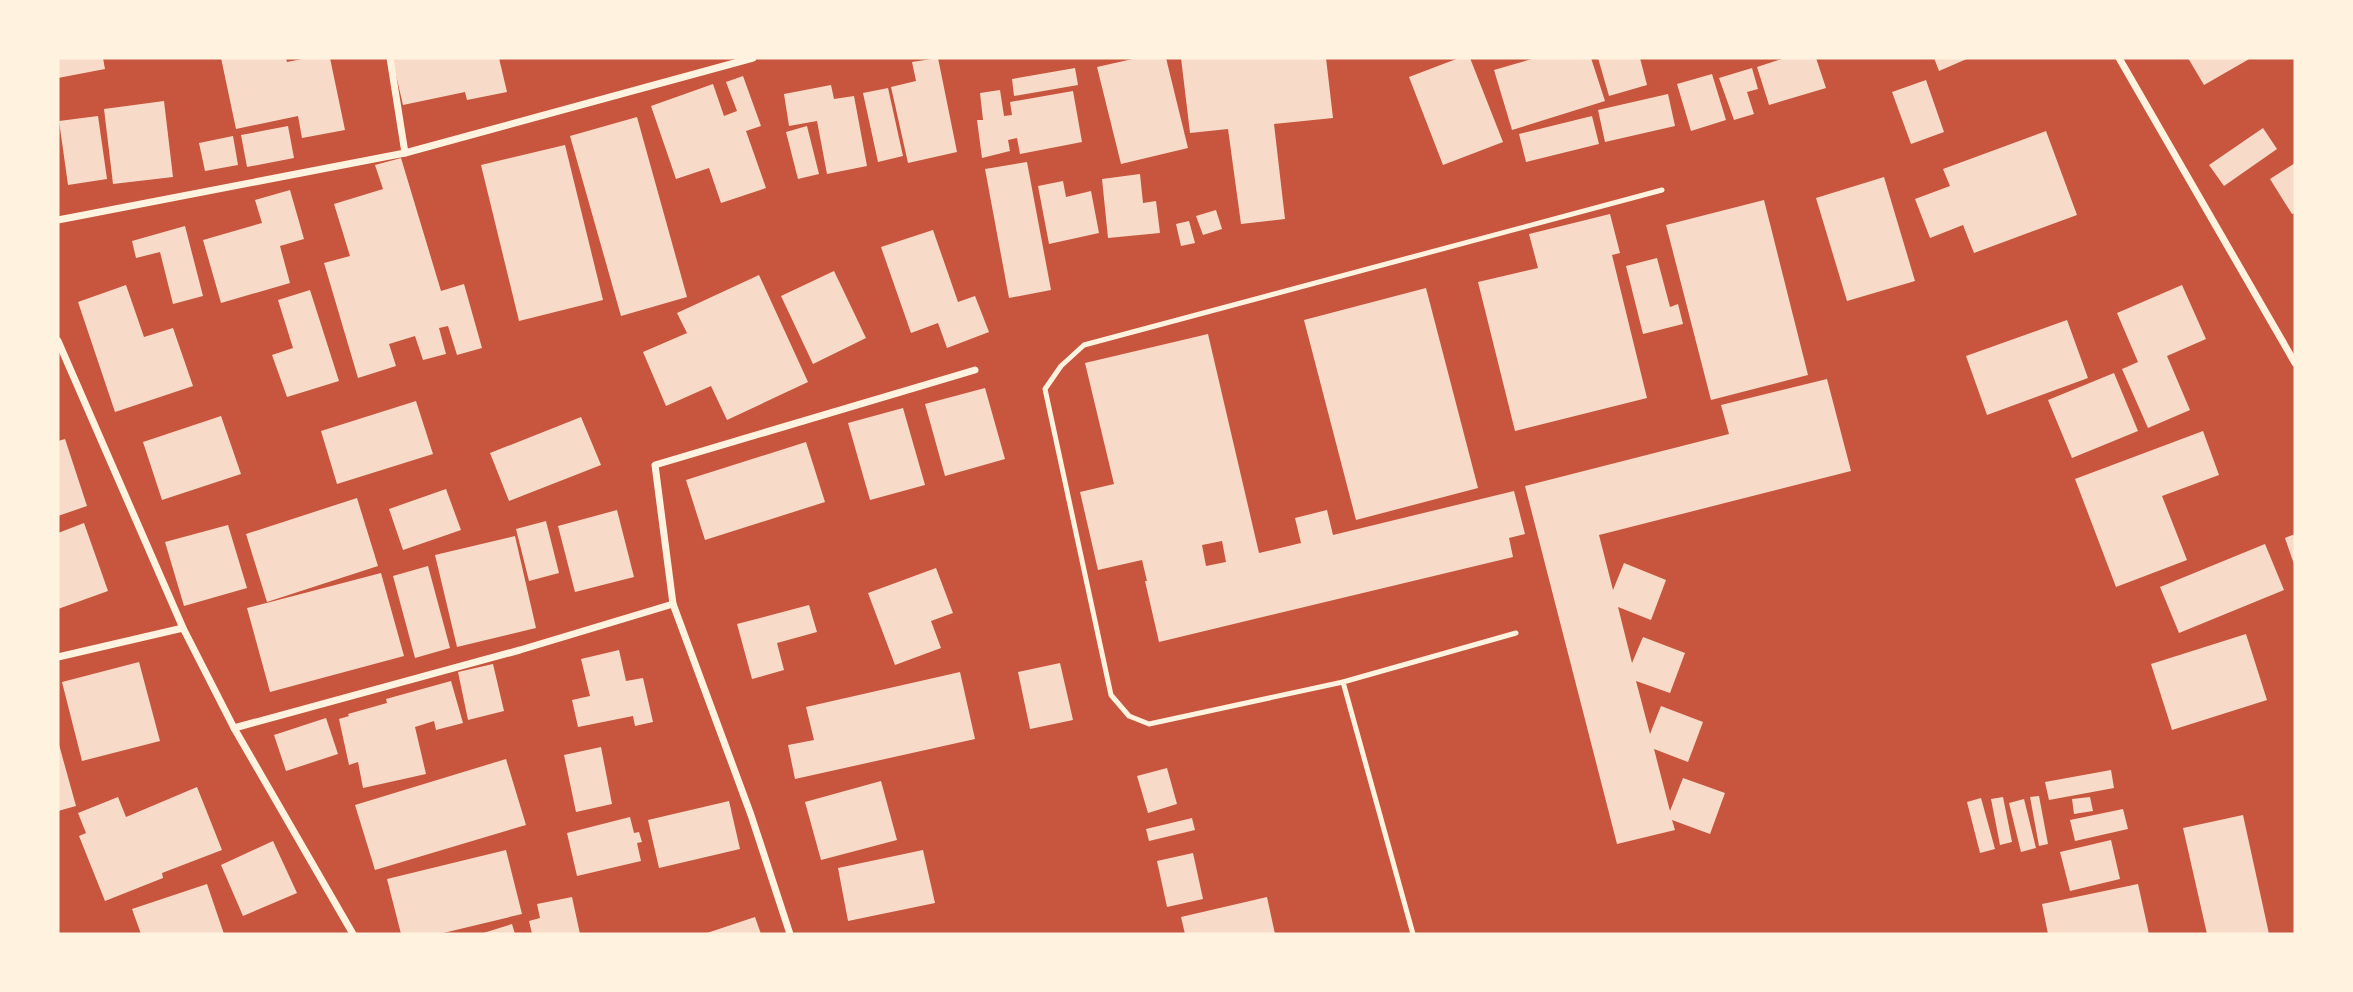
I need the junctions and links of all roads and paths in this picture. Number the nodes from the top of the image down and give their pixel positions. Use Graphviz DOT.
graph roads {
  1 [pos="390,58"];
  2 [pos="753,58"];
  3 [pos="2119,58"];
  4 [pos="405,153"];
  5 [pos="1662,190"];
  6 [pos="58,220"];
  7 [pos="58,341"];
  8 [pos="2295,363"];
  9 [pos="975,370"];
  10 [pos="673,604"];
  11 [pos="183,628"];
  12 [pos="1516,633"];
  13 [pos="58,657"];
  14 [pos="1343,682"];
  15 [pos="234,728"];
  16 [pos="353,934"];
  17 [pos="790,934"];
  18 [pos="1413,934"];
  1 -- 4 [label="street"];
  2 -- 4 [label="street"];
  3 -- 8 [label="street"];
  4 -- 6 [label="street"];
  5 -- 14 [label="lane"];
  7 -- 11 [label="street"];
  9 -- 10 [label="street"];
  10 -- 15 [label="street"];
  10 -- 17 [label="street"];
  11 -- 13 [label="street"];
  11 -- 15 [label="street"];
  12 -- 14 [label="lane"];
  14 -- 18 [label="lane"];
  15 -- 16 [label="street"];
}
